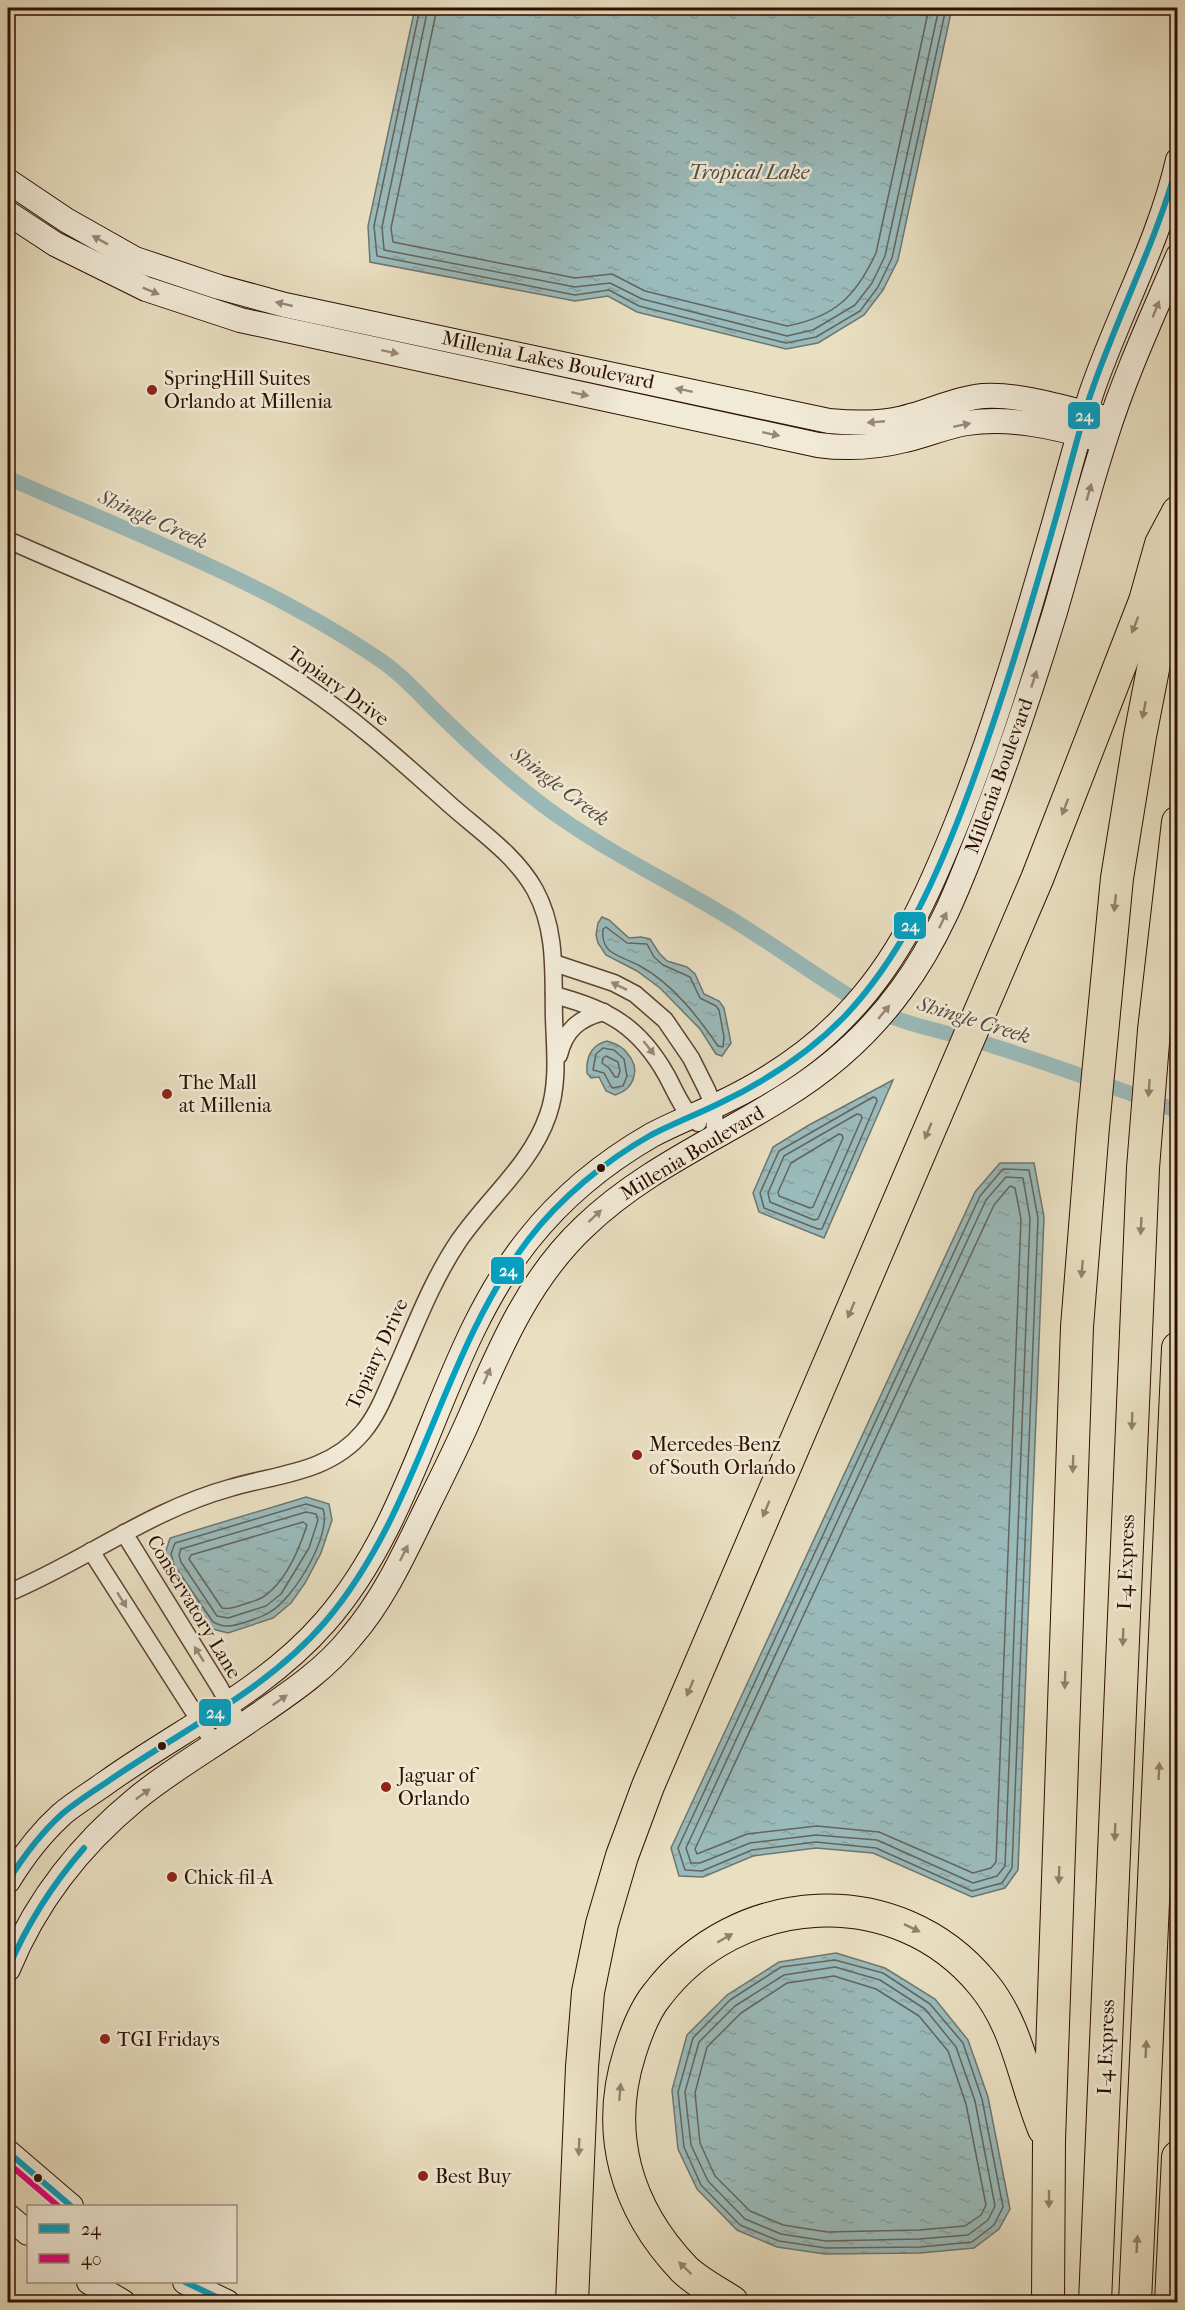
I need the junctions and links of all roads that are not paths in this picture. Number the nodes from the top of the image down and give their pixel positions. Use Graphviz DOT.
graph roads {
  1 [pos="1178,160"];
  2 [pos="8,182"];
  3 [pos="8,213"];
  4 [pos="1178,256"];
  5 [pos="1082,424"];
  6 [pos="1107,430"];
  7 [pos="1178,512"];
  8 [pos="8,540"];
  9 [pos="1178,550"];
  10 [pos="1178,822"];
  11 [pos="554,963"];
  12 [pos="554,994"];
  13 [pos="604,1012"];
  14 [pos="556,1068"];
  15 [pos="714,1107"];
  16 [pos="691,1117"];
  17 [pos="715,1136"];
  18 [pos="1178,1348"];
  19 [pos="124,1533"];
  20 [pos="91,1551"];
  21 [pos="8,1593"];
  22 [pos="227,1705"];
  23 [pos="199,1721"];
  24 [pos="241,1727"];
  25 [pos="215,1745"];
  26 [pos="8,1881"];
  27 [pos="8,1969"];
  28 [pos="1049,2140"];
  29 [pos="8,2152"];
  30 [pos="1178,2157"];
  31 [pos="70,2205"];
  32 [pos="8,2216"];
  33 [pos="27,2232"];
  34 [pos="91,2283"];
  35 [pos="187,2283"];
  36 [pos="123,2302"];
  37 [pos="227,2302"];
  38 [pos="572,2302"];
  39 [pos="732,2302"];
  40 [pos="1048,2302"];
  41 [pos="1095,2302"];
  42 [pos="1135,2302"];
  43 [pos="1171,2302"];
  1 -- 5 [label="street, Millenia Boulevard"];
  5 -- 2 [label="street, Millenia Lakes Boulevard, one-way"];
  3 -- 5 [label="street, Millenia Lakes Boulevard, one-way"];
  6 -- 4 [label="street, Millenia Boulevard, one-way"];
  5 -- 6 [label="street, Millenia Lakes Boulevard"];
  5 -- 15 [label="street, Millenia Boulevard"];
  17 -- 6 [label="street, Millenia Boulevard, one-way"];
  7 -- 38 [label="highway, one-way"];
  8 -- 11 [label="street, Topiary Drive"];
  9 -- 28 [label="highway, one-way"];
  10 -- 41 [label="highway, I-4 Express, one-way"];
  11 -- 12 [label="street, Topiary Drive"];
  15 -- 11 [label="street, one-way"];
  12 -- 13 [label="street"];
  12 -- 14 [label="street, Topiary Drive"];
  13 -- 14 [label="street, Topiary Drive"];
  13 -- 16 [label="street, one-way"];
  14 -- 19 [label="street, Topiary Drive"];
  15 -- 16 [label="street, Millenia Boulevard"];
  15 -- 17 [label="street"];
  16 -- 17 [label="street"];
  16 -- 22 [label="street, Millenia Boulevard"];
  24 -- 17 [label="street, Millenia Boulevard, one-way"];
  42 -- 18 [label="highway, I-4 Express, one-way"];
  19 -- 20 [label="street, Conservatory Lane"];
  22 -- 19 [label="street, Conservatory Lane, one-way"];
  20 -- 21 [label="street, Conservatory Lane"];
  20 -- 23 [label="street, one-way"];
  22 -- 23 [label="street, Millenia Boulevard"];
  22 -- 24 [label="street, Conservatory Lane"];
  23 -- 25 [label="street"];
  23 -- 26 [label="street, Millenia Boulevard"];
  24 -- 25 [label="street, Millenia Boulevard"];
  27 -- 25 [label="street, Millenia Boulevard, one-way"];
  39 -- 28 [label="highway, one-way"];
  28 -- 40 [label="highway, one-way"];
  29 -- 31 [label="street"];
  30 -- 43 [label="highway"];
  32 -- 33 [label="street"];
  34 -- 36 [label="street"];
  35 -- 37 [label="street"];
}
